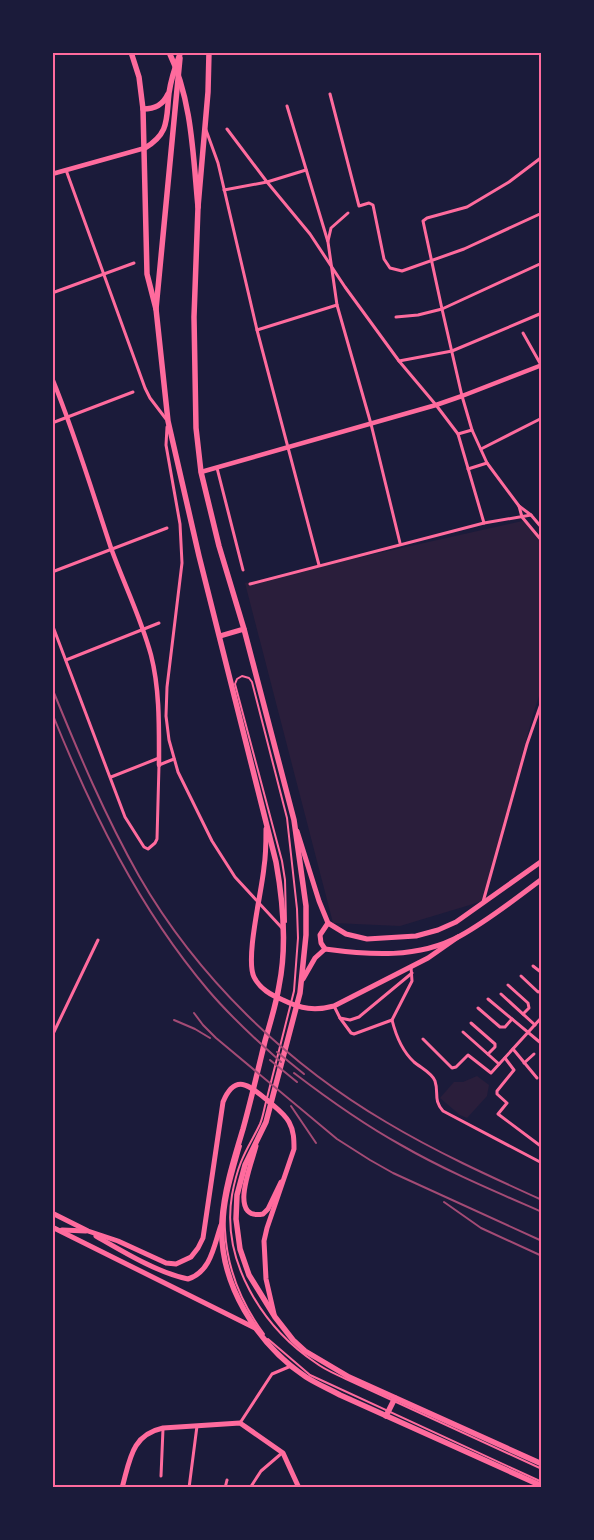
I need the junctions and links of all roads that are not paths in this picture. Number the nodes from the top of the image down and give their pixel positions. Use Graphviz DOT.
graph roads {
  1 [pos="130,52"];
  2 [pos="169,52"];
  3 [pos="209,52"];
  4 [pos="180,53"];
  5 [pos="170,92"];
  6 [pos="330,94"];
  7 [pos="287,106"];
  8 [pos="143,108"];
  9 [pos="205,127"];
  10 [pos="227,129"];
  11 [pos="145,148"];
  12 [pos="542,157"];
  13 [pos="66,170"];
  14 [pos="306,170"];
  15 [pos="52,174"];
  16 [pos="267,182"];
  17 [pos="224,190"];
  18 [pos="198,207"];
  19 [pos="348,213"];
  20 [pos="542,213"];
  21 [pos="328,242"];
  22 [pos="431,260"];
  23 [pos="134,263"];
  24 [pos="542,263"];
  25 [pos="330,264"];
  26 [pos="104,274"];
  27 [pos="52,293"];
  28 [pos="337,306"];
  29 [pos="156,309"];
  30 [pos="442,309"];
  31 [pos="542,313"];
  32 [pos="396,317"];
  33 [pos="257,330"];
  34 [pos="523,333"];
  35 [pos="452,351"];
  36 [pos="399,361"];
  37 [pos="541,365"];
  38 [pos="52,378"];
  39 [pos="134,392"];
  40 [pos="462,396"];
  41 [pos="436,405"];
  42 [pos="68,417"];
  43 [pos="542,418"];
  44 [pos="168,421"];
  45 [pos="52,423"];
  46 [pos="371,424"];
  47 [pos="472,430"];
  48 [pos="458,434"];
  49 [pos="288,446"];
  50 [pos="481,449"];
  51 [pos="487,462"];
  52 [pos="217,468"];
  53 [pos="468,469"];
  54 [pos="202,472"];
  55 [pos="519,506"];
  56 [pos="531,515"];
  57 [pos="522,517"];
  58 [pos="484,522"];
  59 [pos="167,528"];
  60 [pos="542,528"];
  61 [pos="542,541"];
  62 [pos="400,543"];
  63 [pos="112,549"];
  64 [pos="319,565"];
  65 [pos="243,570"];
  66 [pos="52,572"];
  67 [pos="250,584"];
  68 [pos="159,623"];
  69 [pos="52,624"];
  70 [pos="244,629"];
  71 [pos="144,630"];
  72 [pos="220,636"];
  73 [pos="66,660"];
  74 [pos="542,701"];
  75 [pos="159,758"];
  76 [pos="174,759"];
  77 [pos="159,765"];
  78 [pos="111,777"];
  79 [pos="294,820"];
  80 [pos="266,826"];
  81 [pos="542,861"];
  82 [pos="542,879"];
  83 [pos="259,903"];
  84 [pos="483,904"];
  85 [pos="328,923"];
  86 [pos="282,928"];
  87 [pos="458,937"];
  88 [pos="98,940"];
  89 [pos="325,949"];
  90 [pos="533,966"];
  91 [pos="412,969"];
  92 [pos="542,973"];
  93 [pos="521,976"];
  94 [pos="303,978"];
  95 [pos="281,985"];
  96 [pos="508,985"];
  97 [pos="542,991"];
  98 [pos="297,992"];
  99 [pos="501,994"];
  100 [pos="488,999"];
  101 [pos="334,1006"];
  102 [pos="478,1008"];
  103 [pos="523,1014"];
  104 [pos="542,1017"];
  105 [pos="340,1018"];
  106 [pos="512,1019"];
  107 [pos="392,1020"];
  108 [pos="471,1023"];
  109 [pos="535,1025"];
  110 [pos="463,1032"];
  111 [pos="528,1033"];
  112 [pos="52,1036"];
  113 [pos="423,1039"];
  114 [pos="541,1043"];
  115 [pos="513,1049"];
  116 [pos="488,1054"];
  117 [pos="534,1054"];
  118 [pos="505,1058"];
  119 [pos="524,1062"];
  120 [pos="500,1064"];
  121 [pos="537,1078"];
  122 [pos="247,1117"];
  123 [pos="263,1122"];
  124 [pos="258,1141"];
  125 [pos="542,1146"];
  126 [pos="542,1163"];
  127 [pos="284,1178"];
  128 [pos="52,1213"];
  129 [pos="222,1222"];
  130 [pos="52,1227"];
  131 [pos="58,1230"];
  132 [pos="88,1231"];
  133 [pos="275,1317"];
  134 [pos="255,1328"];
  135 [pos="292,1366"];
  136 [pos="394,1399"];
  137 [pos="387,1414"];
  138 [pos="240,1423"];
  139 [pos="197,1426"];
  140 [pos="163,1428"];
  141 [pos="283,1453"];
  142 [pos="542,1464"];
  143 [pos="542,1469"];
  144 [pos="160,1476"];
  145 [pos="227,1480"];
  146 [pos="542,1482"];
  147 [pos="542,1486"];
  148 [pos="122,1488"];
  149 [pos="189,1488"];
  150 [pos="225,1488"];
  151 [pos="250,1488"];
  152 [pos="299,1488"];
  1 -- 8 [label="main road"];
  2 -- 18 [label="main road"];
  3 -- 9 [label="main road"];
  4 -- 5 [label="main road"];
  4 -- 29 [label="main road"];
  5 -- 8 [label="main road"];
  5 -- 11 [label="main road"];
  6 -- 22 [label="street"];
  7 -- 14 [label="street"];
  8 -- 11 [label="main road"];
  9 -- 17 [label="street"];
  9 -- 18 [label="main road"];
  10 -- 16 [label="street"];
  11 -- 13 [label="street"];
  11 -- 29 [label="main road"];
  12 -- 22 [label="street"];
  13 -- 15 [label="street"];
  13 -- 26 [label="street"];
  14 -- 16 [label="street"];
  14 -- 21 [label="street"];
  16 -- 17 [label="street"];
  16 -- 25 [label="street"];
  17 -- 33 [label="street"];
  18 -- 54 [label="main road"];
  19 -- 21 [label="street"];
  20 -- 22 [label="street"];
  21 -- 25 [label="street"];
  22 -- 30 [label="street"];
  23 -- 26 [label="street"];
  24 -- 30 [label="street"];
  25 -- 28 [label="street"];
  25 -- 36 [label="street"];
  26 -- 27 [label="street"];
  26 -- 44 [label="street"];
  28 -- 33 [label="street"];
  28 -- 46 [label="street"];
  29 -- 44 [label="main road"];
  30 -- 32 [label="street"];
  30 -- 35 [label="street"];
  31 -- 35 [label="street"];
  33 -- 49 [label="street"];
  34 -- 37 [label="street"];
  35 -- 36 [label="street"];
  35 -- 40 [label="street"];
  36 -- 41 [label="street"];
  37 -- 40 [label="street"];
  38 -- 42 [label="street"];
  39 -- 42 [label="street"];
  40 -- 41 [label="street"];
  40 -- 47 [label="street"];
  41 -- 46 [label="street"];
  41 -- 48 [label="street"];
  42 -- 45 [label="street"];
  42 -- 63 [label="street"];
  43 -- 50 [label="street"];
  44 -- 72 [label="main road"];
  44 -- 76 [label="street"];
  46 -- 49 [label="street"];
  46 -- 62 [label="street"];
  47 -- 48 [label="street"];
  47 -- 50 [label="street"];
  48 -- 53 [label="street"];
  49 -- 52 [label="street"];
  49 -- 64 [label="street"];
  50 -- 51 [label="street"];
  51 -- 53 [label="street"];
  51 -- 55 [label="street"];
  52 -- 54 [label="street"];
  52 -- 65 [label="street"];
  53 -- 58 [label="street"];
  54 -- 70 [label="main road"];
  55 -- 56 [label="street"];
  55 -- 57 [label="street"];
  56 -- 57 [label="street"];
  56 -- 60 [label="street"];
  57 -- 58 [label="street"];
  57 -- 61 [label="street"];
  58 -- 62 [label="street"];
  59 -- 63 [label="street"];
  62 -- 64 [label="street"];
  63 -- 66 [label="street"];
  63 -- 71 [label="street"];
  64 -- 67 [label="street"];
  68 -- 71 [label="street"];
  69 -- 73 [label="street"];
  70 -- 72 [label="main road"];
  70 -- 79 [label="main road"];
  71 -- 73 [label="street"];
  71 -- 75 [label="street"];
  72 -- 80 [label="main road"];
  73 -- 78 [label="street"];
  74 -- 84 [label="street"];
  75 -- 77 [label="street"];
  75 -- 78 [label="street"];
  76 -- 77 [label="street"];
  76 -- 83 [label="street"];
  77 -- 78 [label="street"];
  79 -- 85 [label="main road"];
  79 -- 94 [label="main road"];
  80 -- 83 [label="main road"];
  80 -- 86 [label="main road"];
  81 -- 84 [label="main road"];
  82 -- 87 [label="main road"];
  83 -- 86 [label="street"];
  83 -- 101 [label="main road"];
  84 -- 85 [label="main road"];
  85 -- 89 [label="main road"];
  86 -- 95 [label="main road"];
  87 -- 89 [label="main road"];
  87 -- 91 [label="main road"];
  88 -- 112 [label="street"];
  89 -- 94 [label="main road"];
  90 -- 92 [label="street"];
  91 -- 101 [label="main road"];
  91 -- 105 [label="street"];
  91 -- 107 [label="street"];
  93 -- 97 [label="street"];
  94 -- 98 [label="main road"];
  95 -- 98 [label="lane"];
  95 -- 122 [label="main road"];
  96 -- 103 [label="street"];
  98 -- 123 [label="main road"];
  99 -- 103 [label="street"];
  100 -- 106 [label="street"];
  101 -- 105 [label="street"];
  102 -- 106 [label="street"];
  103 -- 109 [label="street"];
  104 -- 109 [label="street"];
  105 -- 107 [label="street"];
  106 -- 111 [label="street"];
  107 -- 126 [label="street"];
  108 -- 116 [label="street"];
  109 -- 111 [label="street"];
  110 -- 116 [label="street"];
  111 -- 114 [label="street"];
  111 -- 115 [label="street"];
  113 -- 120 [label="street"];
  115 -- 118 [label="street"];
  115 -- 119 [label="street"];
  116 -- 120 [label="street"];
  117 -- 119 [label="street"];
  118 -- 120 [label="street"];
  118 -- 125 [label="street"];
  119 -- 121 [label="street"];
  122 -- 129 [label="main road"];
  122 -- 137 [label="lane"];
  123 -- 124 [label="main road"];
  123 -- 136 [label="lane"];
  124 -- 127 [label="main road"];
  124 -- 133 [label="main road"];
  127 -- 132 [label="main road"];
  127 -- 133 [label="main road"];
  128 -- 132 [label="main road"];
  129 -- 132 [label="main road"];
  129 -- 134 [label="main road"];
  130 -- 131 [label="main road"];
  131 -- 132 [label="main road"];
  131 -- 134 [label="main road"];
  133 -- 136 [label="main road"];
  134 -- 135 [label="main road"];
  135 -- 137 [label="main road"];
  135 -- 138 [label="street"];
  136 -- 137 [label="main road"];
  136 -- 142 [label="main road"];
  136 -- 143 [label="lane"];
  137 -- 146 [label="lane"];
  137 -- 147 [label="main road"];
  138 -- 139 [label="main road"];
  138 -- 141 [label="main road"];
  139 -- 140 [label="main road"];
  139 -- 149 [label="street"];
  140 -- 144 [label="street"];
  140 -- 148 [label="main road"];
  141 -- 151 [label="street"];
  141 -- 152 [label="main road"];
  145 -- 150 [label="street"];
}
